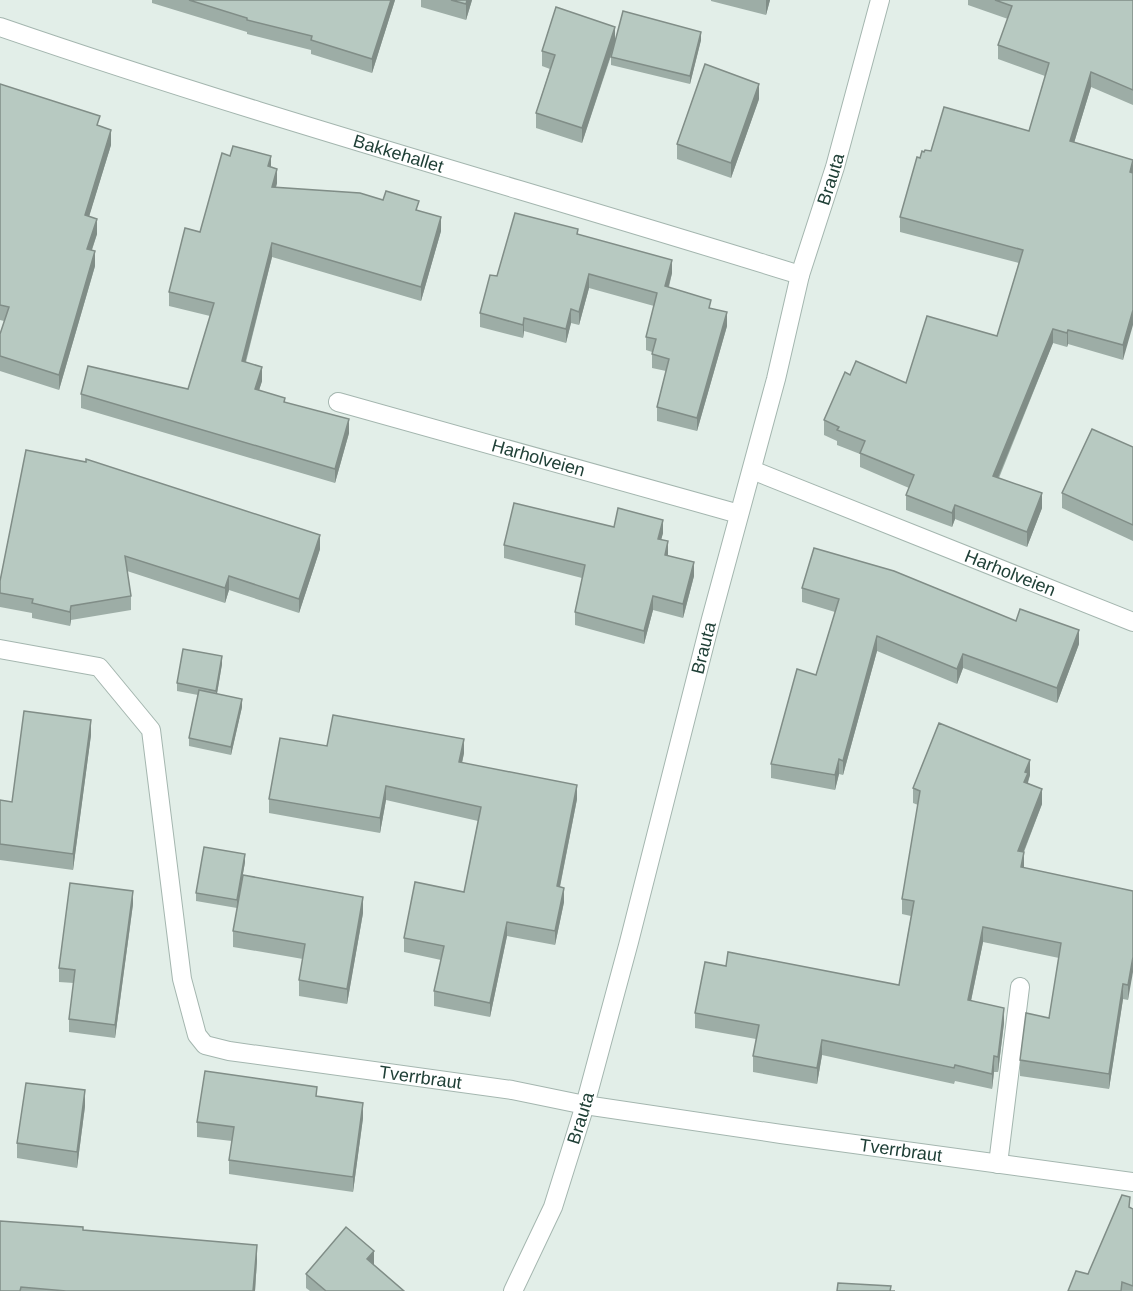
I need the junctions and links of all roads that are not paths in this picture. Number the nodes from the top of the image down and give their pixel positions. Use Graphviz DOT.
graph roads {
  1 [pos="880,0"];
  2 [pos="0,27"];
  3 [pos="800,275"];
  4 [pos="338,402"];
  5 [pos="752,470"];
  6 [pos="740,514"];
  7 [pos="1133,622"];
  8 [pos="0,649"];
  9 [pos="1020,987"];
  10 [pos="585,1105"];
  11 [pos="998,1164"];
  12 [pos="1133,1182"];
  13 [pos="513,1291"];
  1 -- 3 [label="street, Brauta"];
  2 -- 3 [label="street, Bakkehallet"];
  3 -- 5 [label="street, Brauta"];
  4 -- 6 [label="street, Harholveien"];
  5 -- 6 [label="street, Brauta"];
  5 -- 7 [label="street, Harholveien"];
  6 -- 10 [label="street, Brauta"];
  8 -- 10 [label="street, Tverrbraut"];
  9 -- 11 [label="street"];
  10 -- 11 [label="street, Tverrbraut"];
  10 -- 13 [label="street, Brauta"];
  11 -- 12 [label="street, Tverrbraut"];
}
